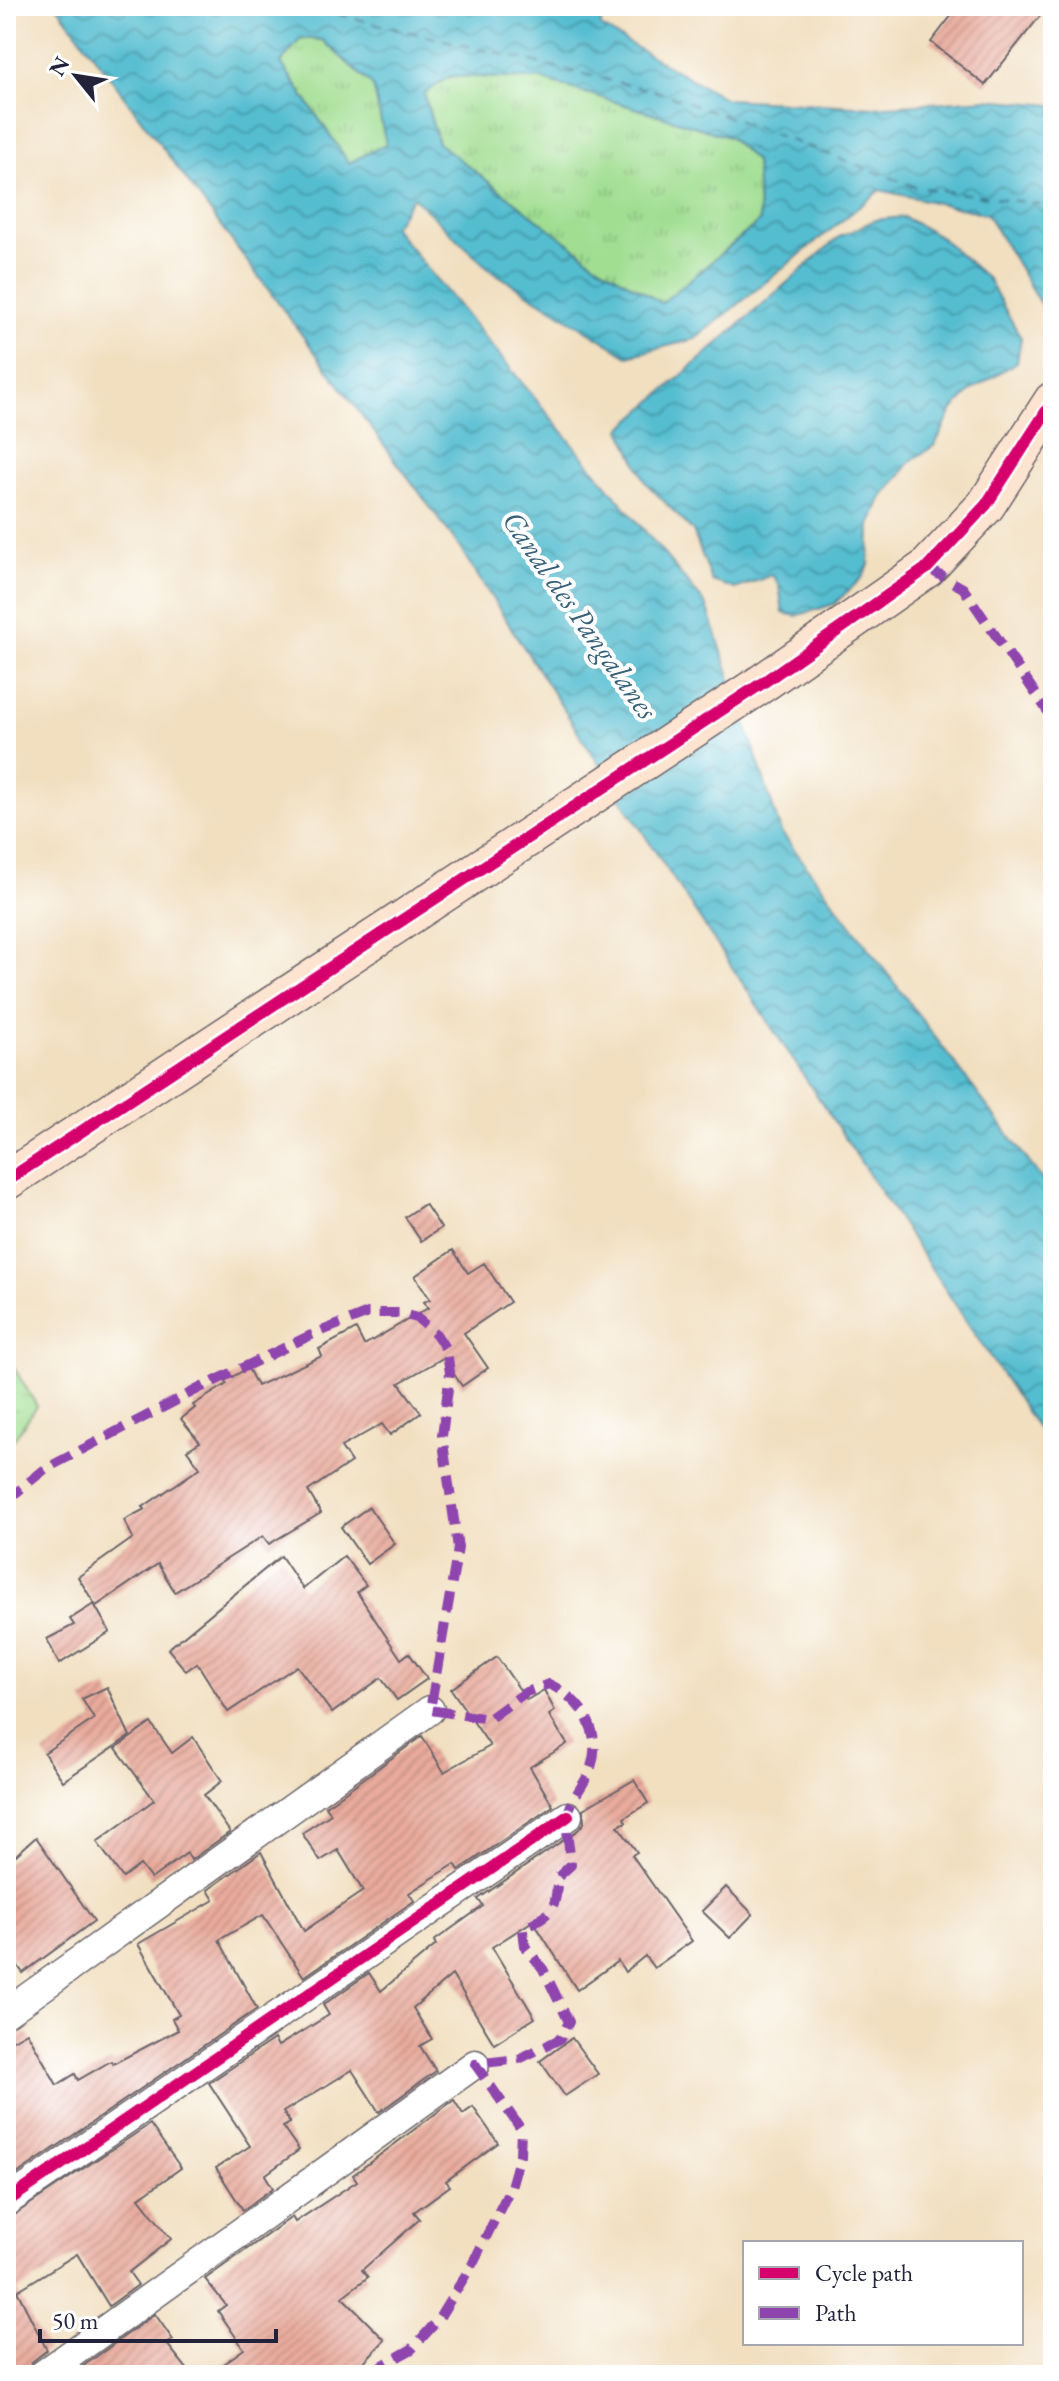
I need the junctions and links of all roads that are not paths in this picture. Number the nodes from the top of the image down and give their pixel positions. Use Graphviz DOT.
graph roads {
  1 [pos="1048,409"];
  2 [pos="6,1181"];
  3 [pos="430,1710"];
  4 [pos="568,1816"];
  5 [pos="6,2013"];
  6 [pos="475,2064"];
  7 [pos="6,2202"];
  8 [pos="42,2375"];
  1 -- 2 [label="street"];
  3 -- 5 [label="street"];
  4 -- 7 [label="street"];
  6 -- 8 [label="street"];
}
